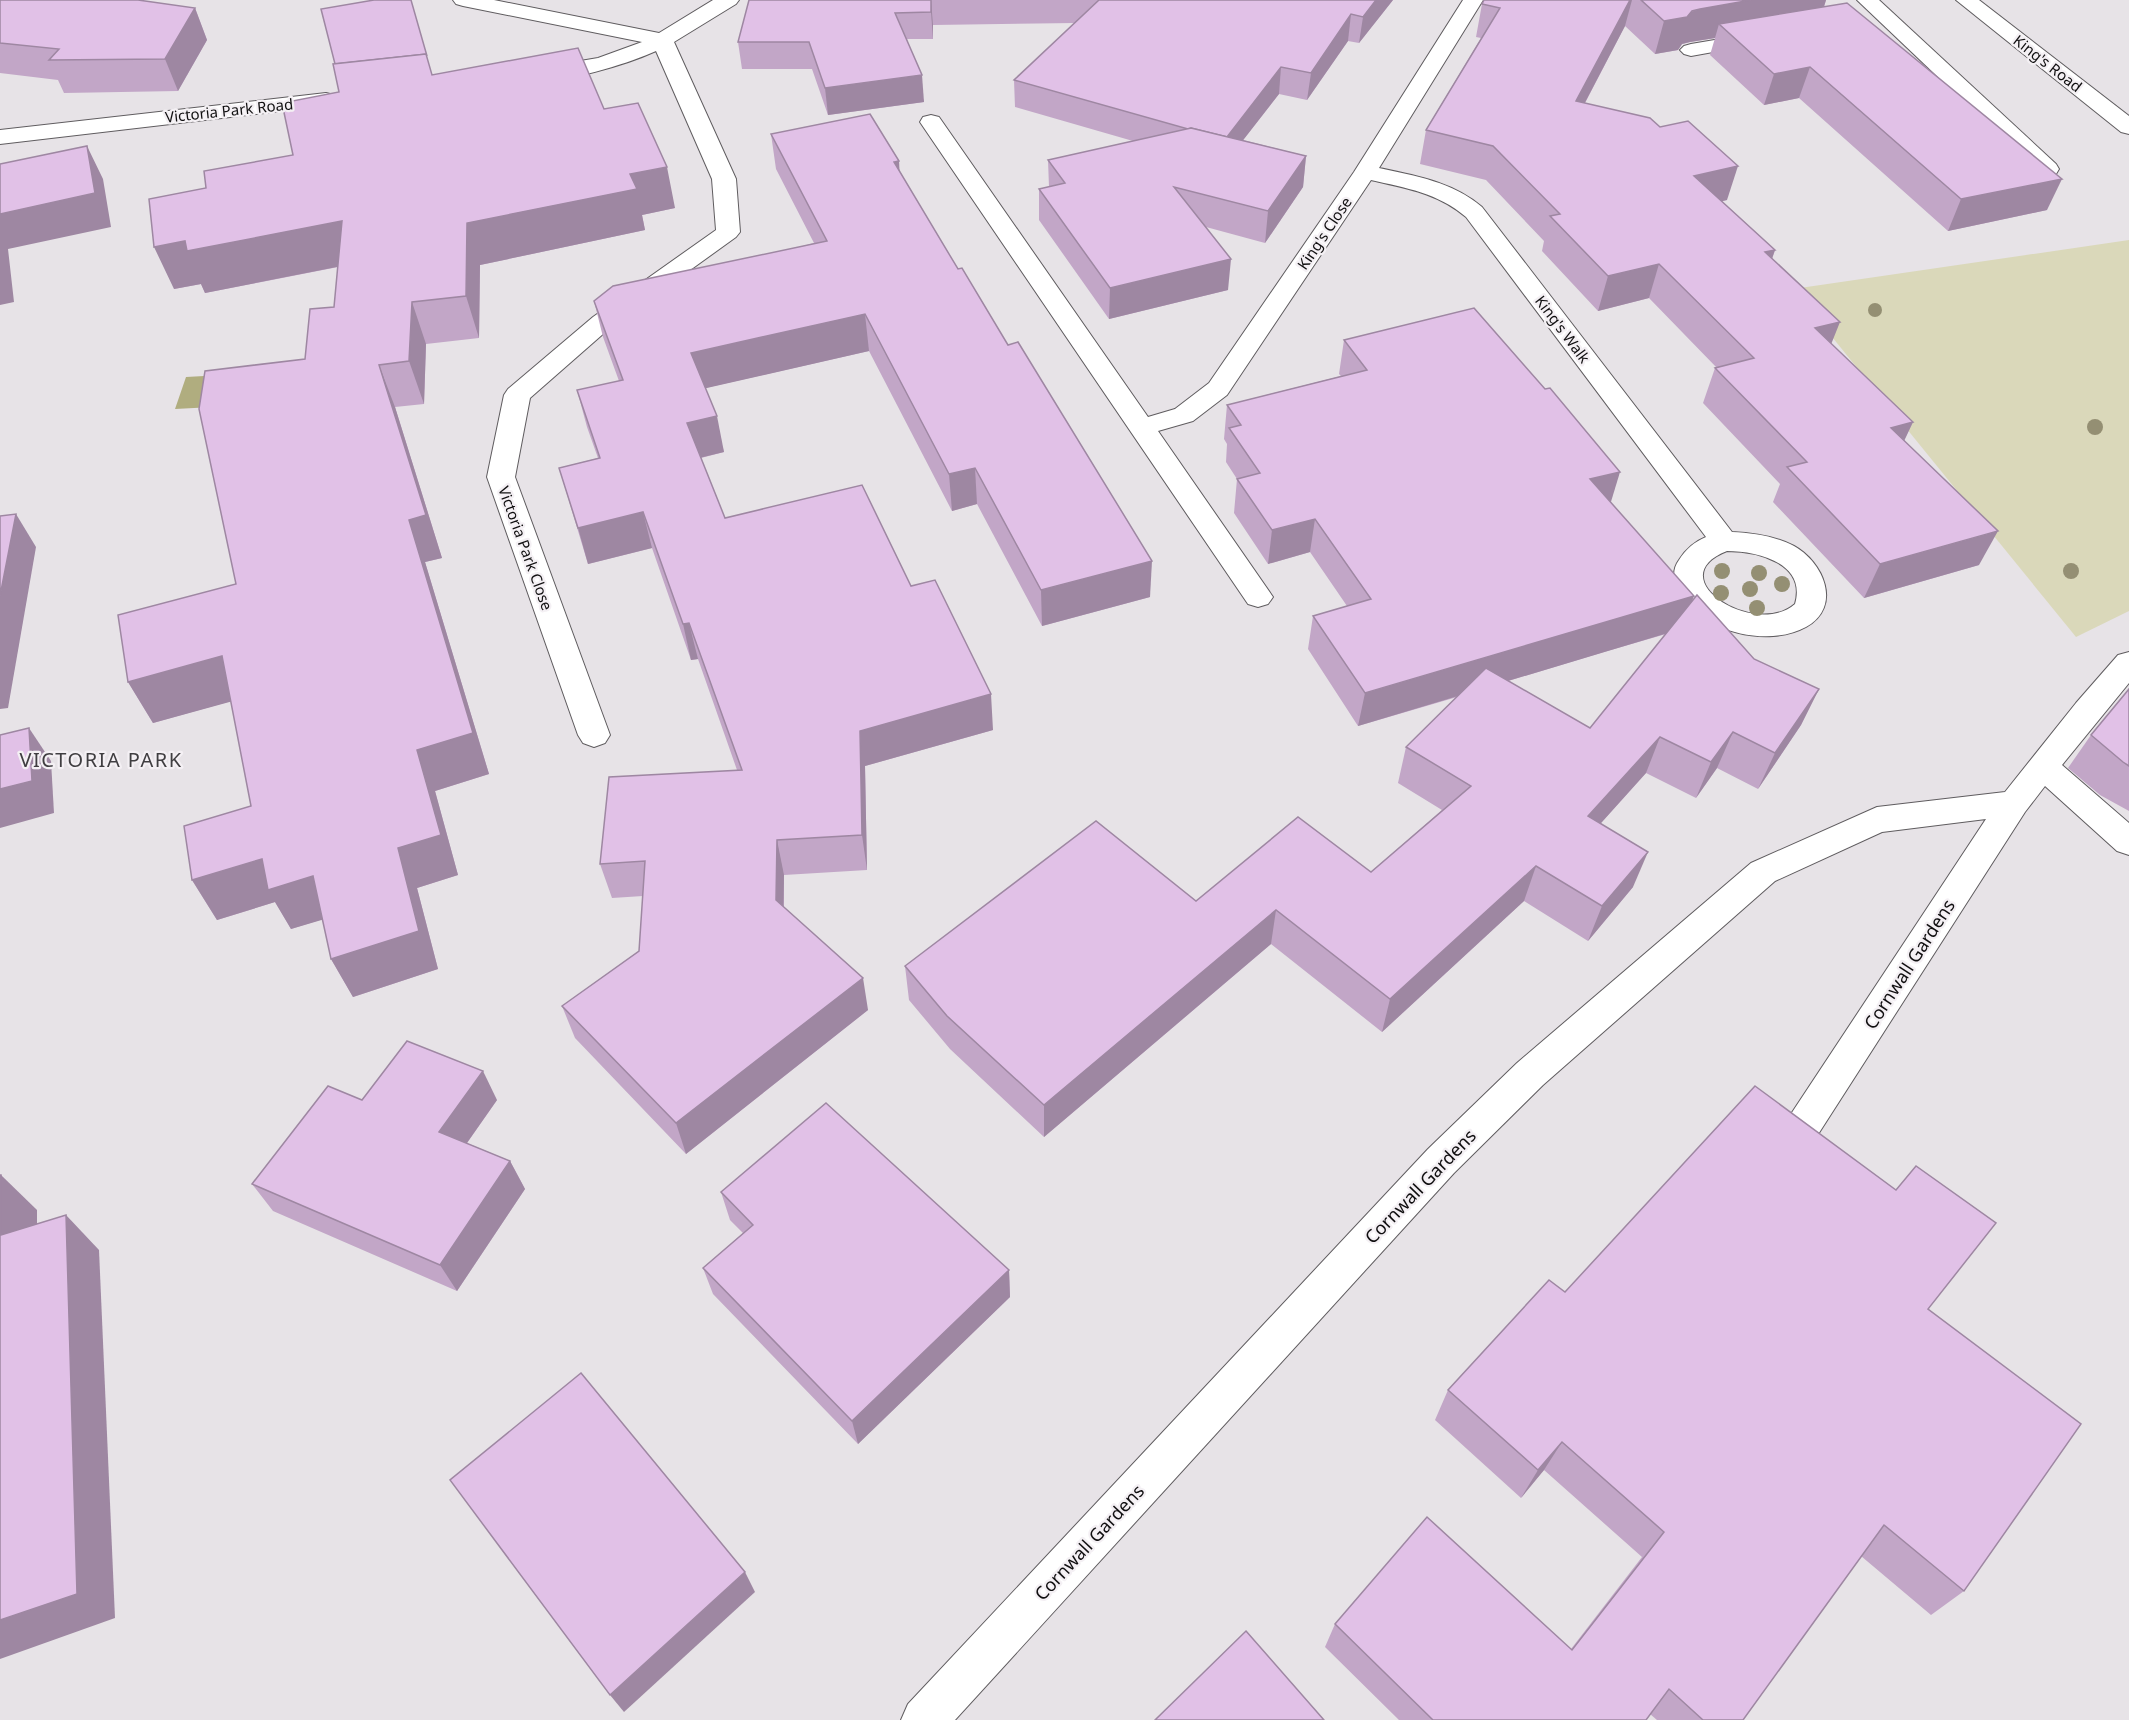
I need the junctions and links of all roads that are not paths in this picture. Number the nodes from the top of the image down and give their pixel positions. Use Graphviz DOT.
graph roads {
  1 [pos="463,0"];
  2 [pos="729,0"];
  3 [pos="1473,0"];
  4 [pos="1867,0"];
  5 [pos="1966,0"];
  6 [pos="1885,17"];
  7 [pos="1862,21"];
  8 [pos="1771,37"];
  9 [pos="662,40"];
  10 [pos="1691,50"];
  11 [pos="516,77"];
  12 [pos="348,98"];
  13 [pos="931,122"];
  14 [pos="2129,127"];
  15 [pos="0,137"];
  16 [pos="2048,169"];
  17 [pos="1365,172"];
  18 [pos="1141,427"];
  19 [pos="1724,541"];
  20 [pos="1258,597"];
  21 [pos="2129,663"];
  22 [pos="594,735"];
  23 [pos="2043,766"];
  24 [pos="2014,803"];
  25 [pos="2129,842"];
  26 [pos="1804,1125"];
  27 [pos="924,1720"];
  1 -- 9 [label="street"];
  2 -- 9 [label="street"];
  3 -- 17 [label="street, King's Close"];
  4 -- 6 [label="street"];
  5 -- 14 [label="street, King's Road"];
  6 -- 7 [label="street"];
  6 -- 16 [label="street"];
  8 -- 10 [label="street"];
  9 -- 11 [label="street"];
  9 -- 22 [label="street, Victoria Park Close"];
  12 -- 15 [label="street, Victoria Park Road"];
  13 -- 18 [label="street"];
  17 -- 18 [label="street, King's Close"];
  17 -- 19 [label="street, King's Walk"];
  18 -- 20 [label="street"];
  21 -- 23 [label="street, Cornwall Gardens"];
  23 -- 24 [label="street, Cornwall Gardens"];
  23 -- 25 [label="street"];
  24 -- 26 [label="street, Cornwall Gardens"];
  24 -- 27 [label="street, Cornwall Gardens"];
}
